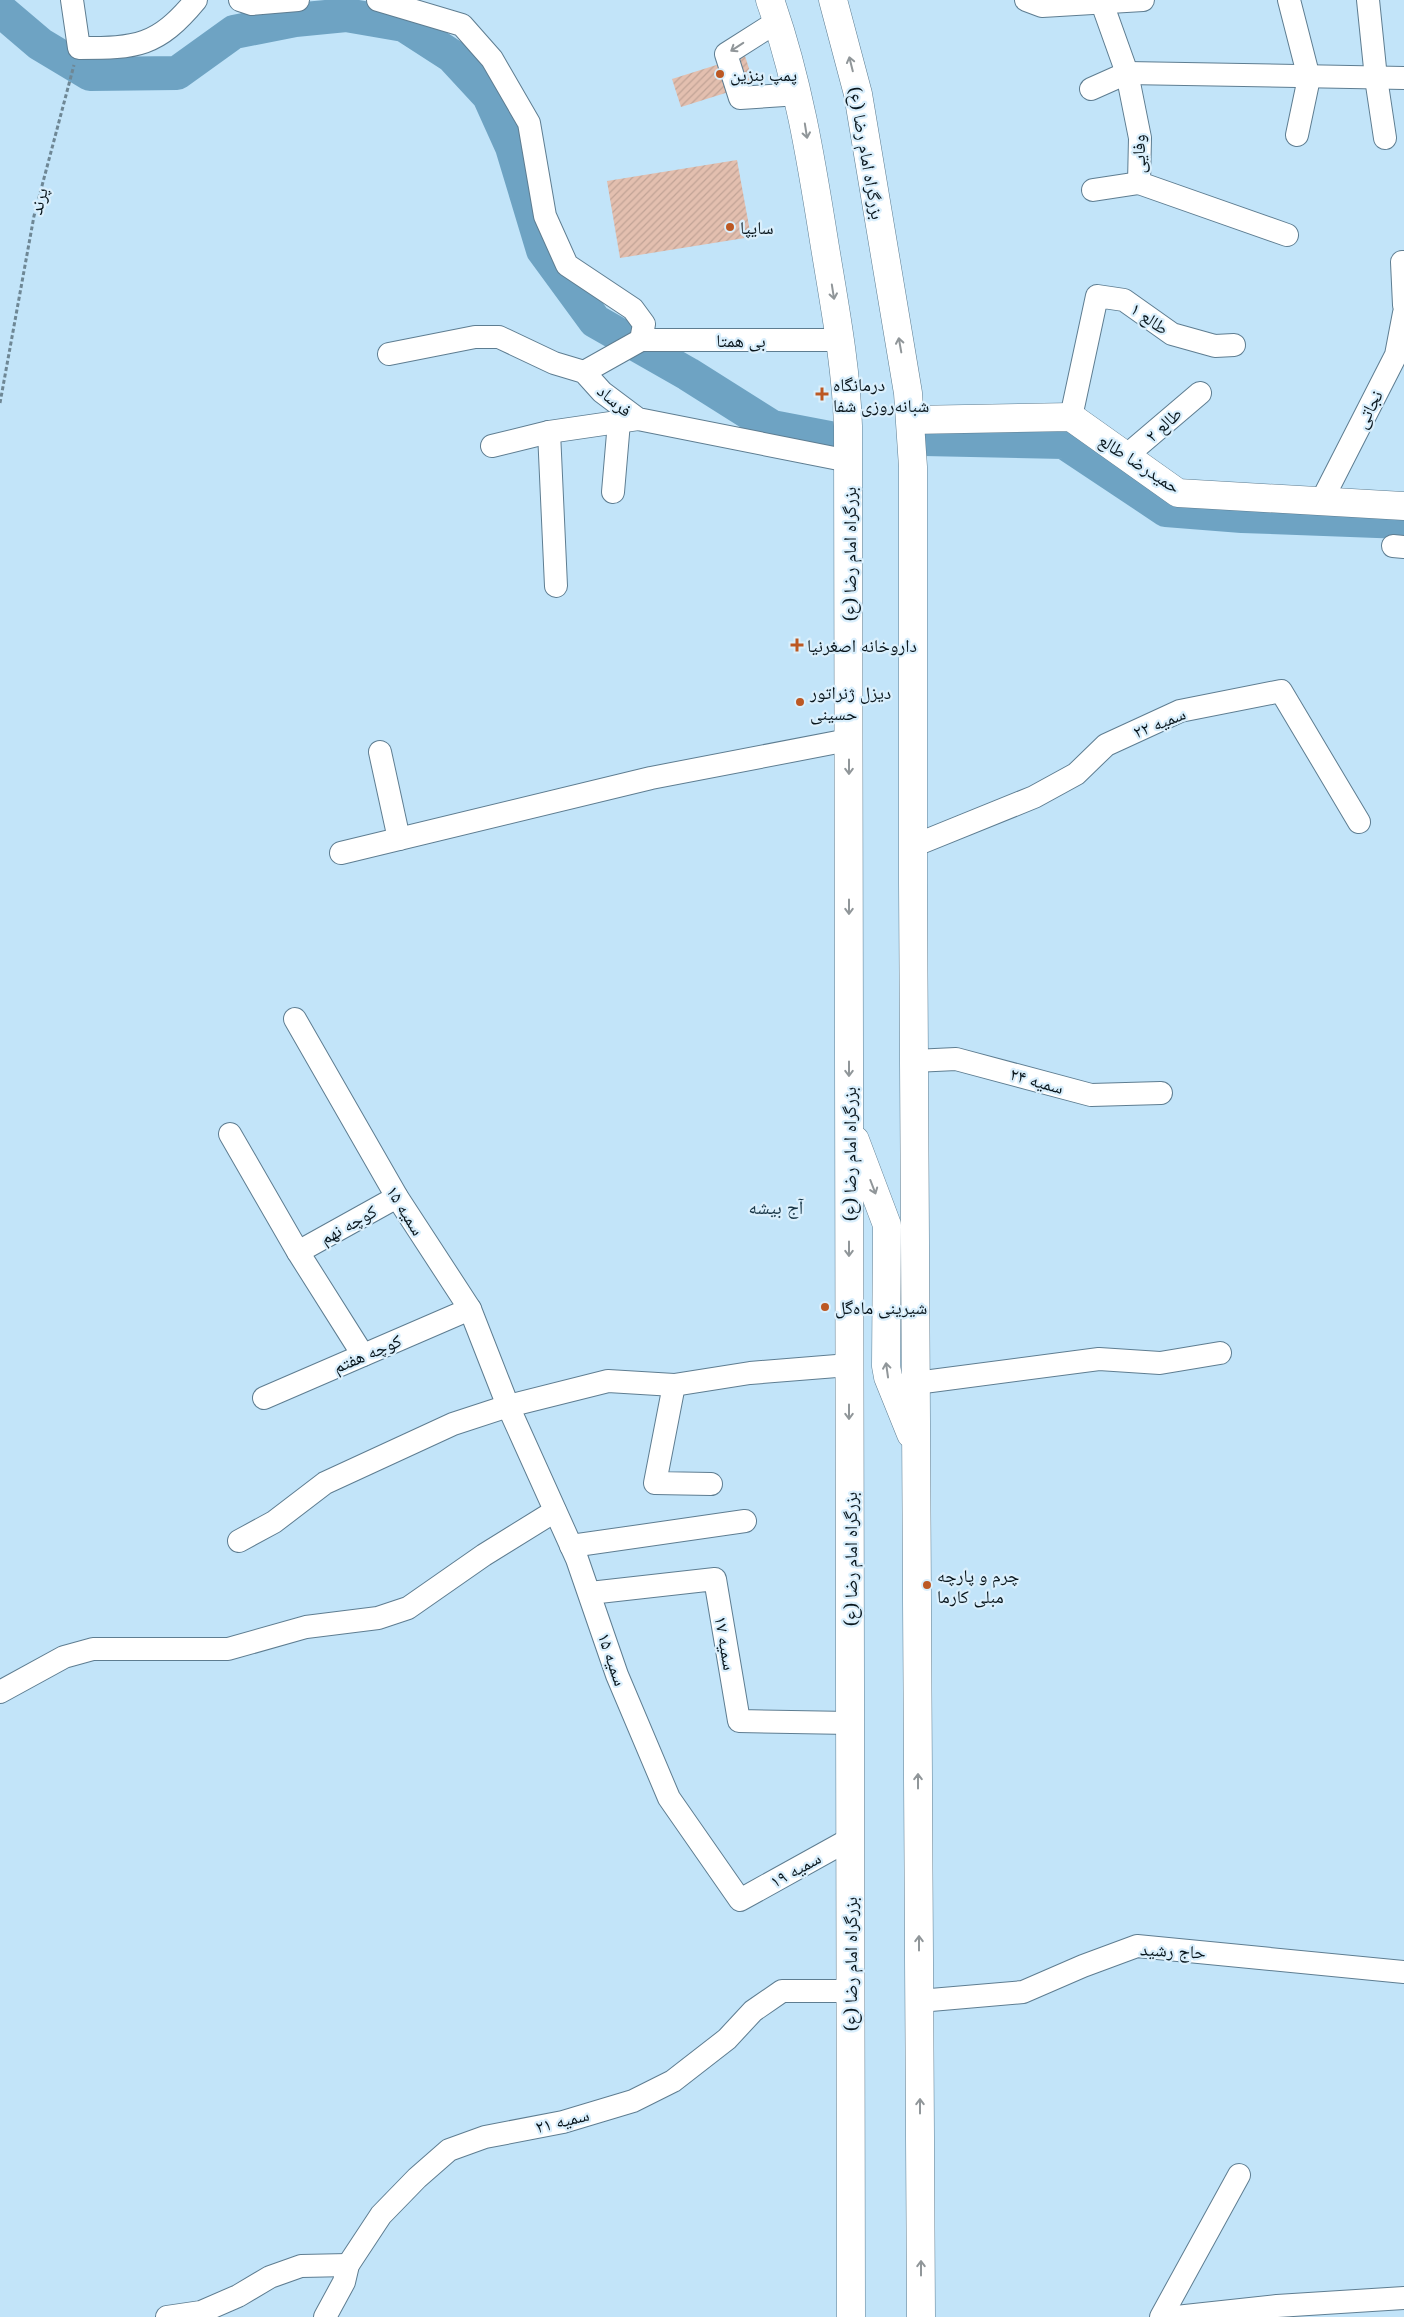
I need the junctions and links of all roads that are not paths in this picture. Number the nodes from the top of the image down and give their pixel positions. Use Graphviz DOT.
graph roads {
  1 [pos="72,0"];
  2 [pos="196,0"];
  3 [pos="240,0"];
  4 [pos="298,0"];
  5 [pos="378,0"];
  6 [pos="833,0"];
  7 [pos="1143,0"];
  8 [pos="1289,0"];
  9 [pos="1368,0"];
  10 [pos="1037,2"];
  11 [pos="1102,3"];
  12 [pos="774,10"];
  13 [pos="1127,73"];
  14 [pos="1309,78"];
  15 [pos="1376,78"];
  16 [pos="1404,78"];
  17 [pos="1091,89"];
  18 [pos="799,94"];
  19 [pos="1297,135"];
  20 [pos="1385,138"];
  21 [pos="1138,183"];
  22 [pos="1093,190"];
  23 [pos="1287,235"];
  24 [pos="1404,262"];
  25 [pos="1404,305"];
  26 [pos="1404,313"];
  27 [pos="1402,335"];
  28 [pos="840,340"];
  29 [pos="637,343"];
  30 [pos="1234,345"];
  31 [pos="389,354"];
  32 [pos="584,372"];
  33 [pos="1200,393"];
  34 [pos="1071,417"];
  35 [pos="911,420"];
  36 [pos="628,421"];
  37 [pos="549,432"];
  38 [pos="492,446"];
  39 [pos="1126,456"];
  40 [pos="849,461"];
  41 [pos="613,492"];
  42 [pos="1321,502"];
  43 [pos="1404,506"];
  44 [pos="556,586"];
  45 [pos="848,740"];
  46 [pos="380,752"];
  47 [pos="1359,822"];
  48 [pos="399,839"];
  49 [pos="913,846"];
  50 [pos="341,853"];
  51 [pos="294,1019"];
  52 [pos="914,1060"];
  53 [pos="1161,1093"];
  54 [pos="849,1125"];
  55 [pos="230,1134"];
  56 [pos="397,1197"];
  57 [pos="298,1252"];
  58 [pos="849,1288"];
  59 [pos="886,1290"];
  60 [pos="915,1292"];
  61 [pos="470,1310"];
  62 [pos="1220,1353"];
  63 [pos="363,1355"];
  64 [pos="849,1365"];
  65 [pos="916,1383"];
  66 [pos="674,1385"];
  67 [pos="264,1398"];
  68 [pos="508,1406"];
  69 [pos="916,1448"];
  70 [pos="711,1484"];
  71 [pos="555,1511"];
  72 [pos="745,1521"];
  73 [pos="239,1541"];
  74 [pos="571,1546"];
  75 [pos="590,1593"];
  76 [pos="0,1692"];
  77 [pos="850,1723"];
  78 [pos="850,1838"];
  79 [pos="740,1900"];
  80 [pos="1404,1972"];
  81 [pos="850,1991"];
  82 [pos="919,2001"];
  83 [pos="1239,2175"];
  84 [pos="348,2265"];
  85 [pos="1404,2298"];
  86 [pos="1278,2312"];
  87 [pos="167,2317"];
  88 [pos="325,2317"];
  89 [pos="850,2317"];
  90 [pos="921,2317"];
  91 [pos="1161,2317"];
  92 [pos="1176,2317"];
  1 -- 2 [label="street"];
  3 -- 4 [label="street"];
  5 -- 29 [label="street"];
  35 -- 6 [label="main road, بزرگراه امام رضا (ع), one-way"];
  7 -- 11 [label="street"];
  8 -- 14 [label="street"];
  9 -- 15 [label="street"];
  10 -- 11 [label="street"];
  11 -- 13 [label="street, وفایی"];
  12 -- 18 [label="main road, بزرگراه امام رضا (ع)"];
  12 -- 18 [label="street, one-way"];
  13 -- 14 [label="street"];
  13 -- 17 [label="street"];
  13 -- 21 [label="street, وفایی"];
  14 -- 15 [label="street"];
  14 -- 19 [label="street"];
  15 -- 16 [label="street"];
  15 -- 20 [label="street"];
  18 -- 28 [label="main road, بزرگراه امام رضا (ع), one-way"];
  21 -- 22 [label="street"];
  21 -- 23 [label="street, وفایی"];
  24 -- 25 [label="street"];
  26 -- 27 [label="street, نجاتی"];
  27 -- 42 [label="street, نجاتی"];
  28 -- 29 [label="street, بی همتا"];
  28 -- 40 [label="main road, بزرگراه امام رضا (ع)"];
  29 -- 32 [label="street"];
  30 -- 34 [label="street, طالع ۱"];
  31 -- 32 [label="street, فرساد"];
  32 -- 36 [label="street, فرساد"];
  33 -- 39 [label="street, طالع ۲"];
  34 -- 35 [label="main road"];
  34 -- 39 [label="main road, حمیدرضا طالع"];
  35 -- 49 [label="main road, بزرگراه امام رضا (ع)"];
  36 -- 37 [label="street"];
  36 -- 40 [label="street, فرساد"];
  36 -- 41 [label="street"];
  37 -- 38 [label="street"];
  37 -- 44 [label="street"];
  39 -- 42 [label="main road, حمیدرضا طالع"];
  40 -- 45 [label="main road, بزرگراه امام رضا (ع)"];
  42 -- 43 [label="main road, حمیدرضا طالع"];
  45 -- 48 [label="street"];
  45 -- 54 [label="main road, بزرگراه امام رضا (ع), one-way"];
  46 -- 48 [label="street"];
  47 -- 49 [label="street, سمیه ۲۲"];
  48 -- 50 [label="street"];
  49 -- 52 [label="main road, بزرگراه امام رضا (ع)"];
  51 -- 56 [label="street, سمیه ۱۵"];
  52 -- 53 [label="street, سمیه ۲۴"];
  52 -- 60 [label="main road, بزرگراه امام رضا (ع)"];
  54 -- 58 [label="main road, بزرگراه امام رضا (ع), one-way"];
  54 -- 59 [label="main road, one-way"];
  55 -- 57 [label="street"];
  56 -- 57 [label="street, کوچه نهم"];
  56 -- 61 [label="street, سمیه ۱۵"];
  57 -- 63 [label="street"];
  58 -- 59 [label="main road"];
  58 -- 64 [label="main road, بزرگراه امام رضا (ع)"];
  59 -- 60 [label="main road"];
  69 -- 59 [label="main road, one-way"];
  60 -- 65 [label="main road, بزرگراه امام رضا (ع)"];
  61 -- 63 [label="street, کوچه هفتم"];
  61 -- 68 [label="street, سمیه ۱۵"];
  62 -- 65 [label="street"];
  63 -- 67 [label="street, کوچه هفتم"];
  64 -- 66 [label="street"];
  64 -- 77 [label="main road, بزرگراه امام رضا (ع), one-way"];
  65 -- 69 [label="main road, بزرگراه امام رضا (ع)"];
  66 -- 68 [label="street"];
  66 -- 70 [label="street"];
  68 -- 71 [label="street, سمیه ۱۵"];
  68 -- 73 [label="street"];
  82 -- 69 [label="main road, بزرگراه امام رضا (ع), one-way"];
  71 -- 74 [label="street, سمیه ۱۵"];
  71 -- 76 [label="street"];
  72 -- 74 [label="street"];
  74 -- 75 [label="street, سمیه ۱۵"];
  75 -- 77 [label="street, سمیه ۱۷"];
  75 -- 79 [label="street, سمیه ۱۵"];
  77 -- 78 [label="main road, بزرگراه امام رضا (ع)"];
  78 -- 79 [label="street, سمیه ۱۹"];
  78 -- 81 [label="main road, بزرگراه امام رضا (ع)"];
  80 -- 82 [label="street, حاج رشید"];
  81 -- 84 [label="street, سمیه ۲۱"];
  81 -- 89 [label="main road, بزرگراه امام رضا (ع)"];
  90 -- 82 [label="main road, بزرگراه امام رضا (ع), one-way"];
  83 -- 91 [label="street"];
  84 -- 87 [label="street"];
  84 -- 88 [label="street, سمیه ۲۱"];
  85 -- 86 [label="street"];
  86 -- 92 [label="street"];
}
